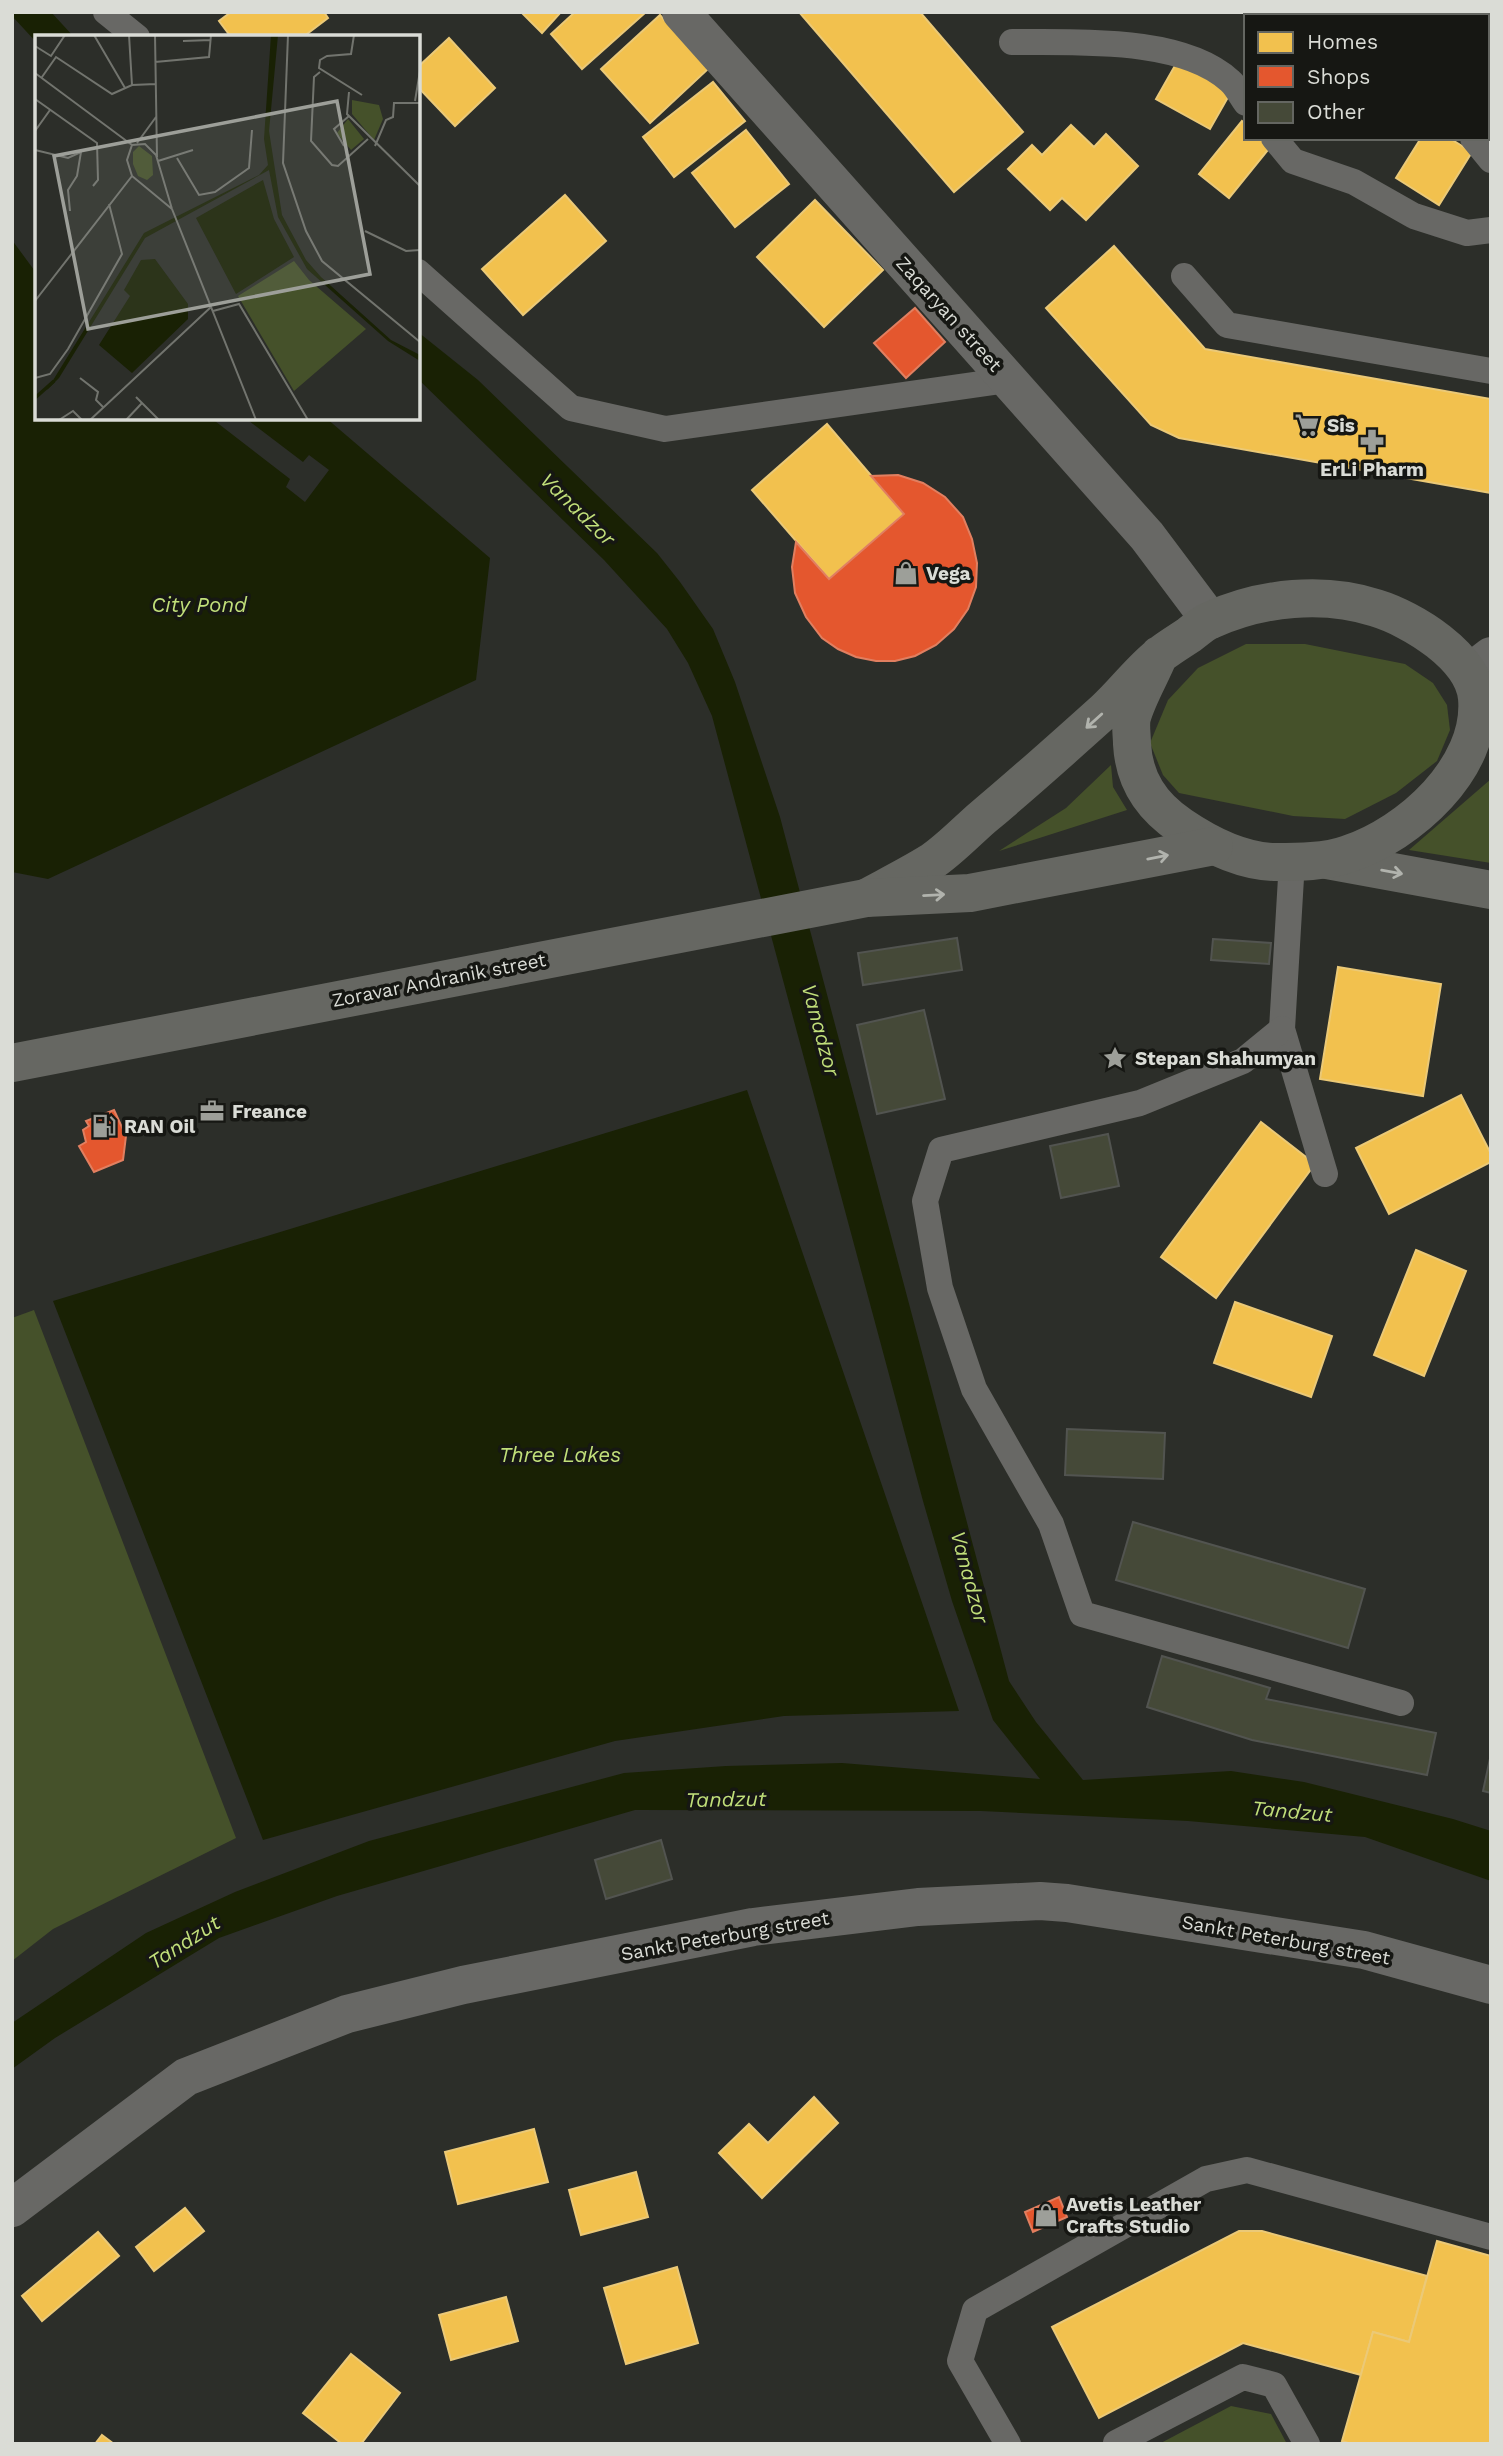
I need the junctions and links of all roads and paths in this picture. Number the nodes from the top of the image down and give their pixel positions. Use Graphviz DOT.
graph roads {
  1 [pos="106,12"];
  2 [pos="681,12"];
  3 [pos="134,35"];
  4 [pos="1012,42"];
  5 [pos="1244,100"];
  6 [pos="1276,140"];
  7 [pos="1475,140"];
  8 [pos="1491,160"];
  9 [pos="1491,230"];
  10 [pos="420,274"];
  11 [pos="1184,276"];
  12 [pos="1491,372"];
  13 [pos="1008,380"];
  14 [pos="1210,620"];
  15 [pos="1159,655"];
  16 [pos="1480,664"];
  17 [pos="1483,725"];
  18 [pos="1213,846"];
  19 [pos="1308,860"];
  20 [pos="1491,890"];
  21 [pos="866,898"];
  22 [pos="1282,1029"];
  23 [pos="12,1063"];
  24 [pos="1325,1174"];
  25 [pos="1401,1703"];
  26 [pos="1491,1984"];
  27 [pos="12,2208"];
  28 [pos="1491,2237"];
  29 [pos="1116,2443"];
  30 [pos="1008,2444"];
  31 [pos="1307,2444"];
  1 -- 3 [label="lane"];
  2 -- 13 [label="street, Zaqaryan street"];
  4 -- 5 [label="lane"];
  6 -- 9 [label="lane"];
  7 -- 8 [label="lane"];
  10 -- 13 [label="lane"];
  11 -- 12 [label="lane"];
  13 -- 14 [label="street, Zaqaryan street"];
  14 -- 15 [label="highway"];
  14 -- 16 [label="highway"];
  15 -- 18 [label="highway"];
  15 -- 21 [label="highway, one-way"];
  16 -- 17 [label="highway"];
  17 -- 19 [label="highway"];
  18 -- 19 [label="highway"];
  21 -- 18 [label="highway, one-way"];
  19 -- 20 [label="highway, one-way"];
  19 -- 22 [label="lane"];
  21 -- 23 [label="highway, Zoravar Andranik street"];
  22 -- 24 [label="lane"];
  22 -- 25 [label="lane"];
  26 -- 27 [label="street, Sankt Peterburg street"];
  28 -- 30 [label="lane"];
  29 -- 31 [label="lane"];
}
